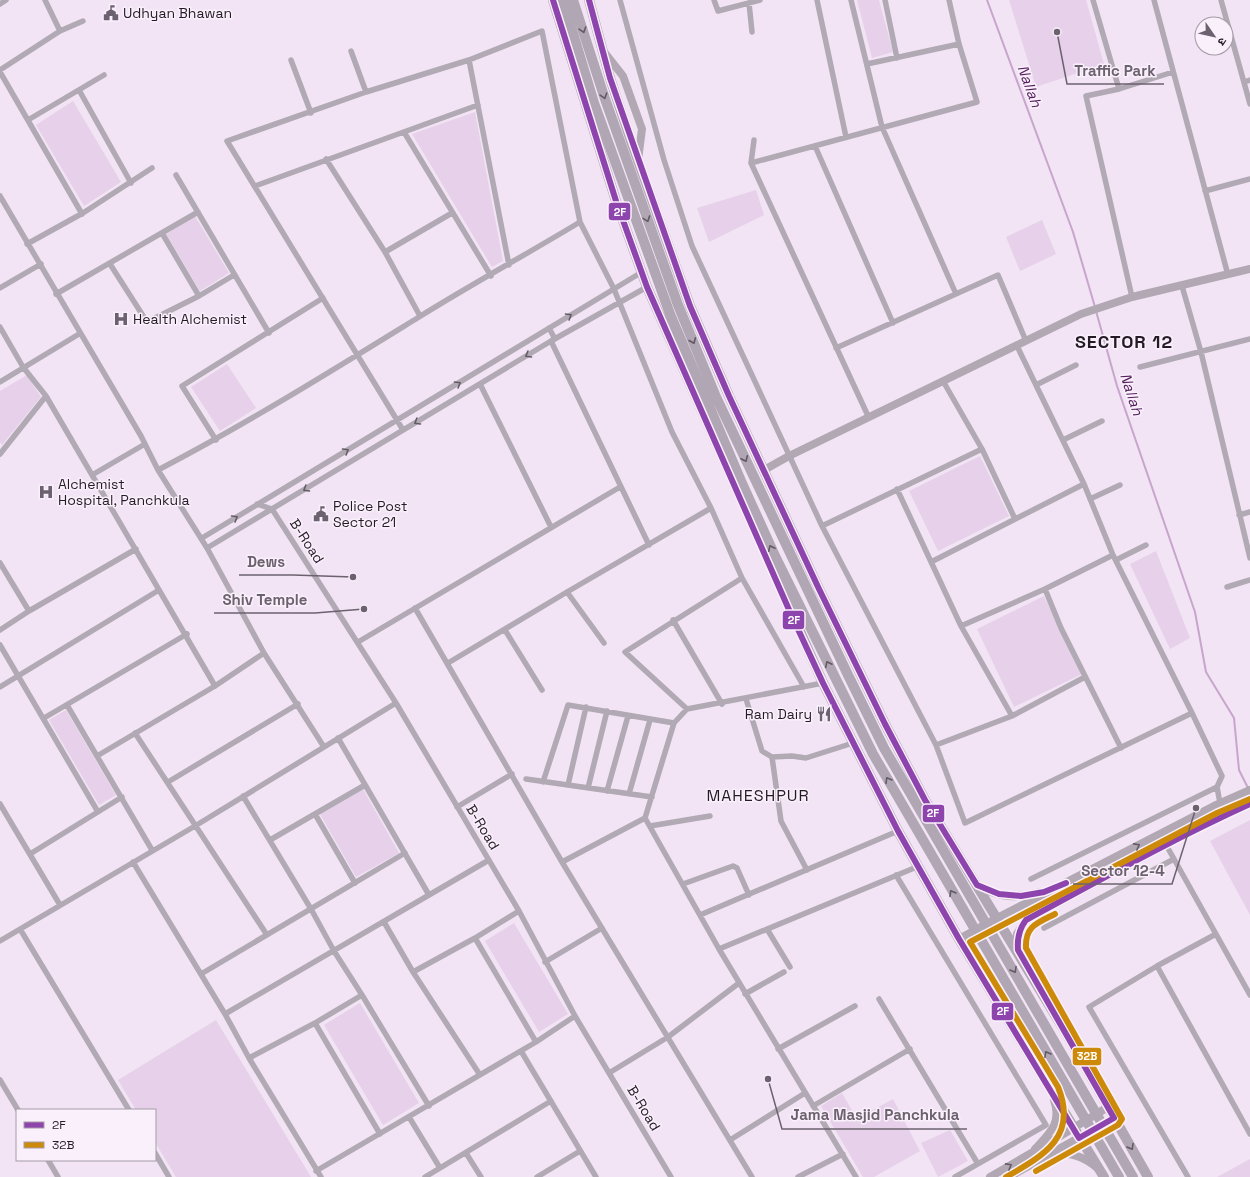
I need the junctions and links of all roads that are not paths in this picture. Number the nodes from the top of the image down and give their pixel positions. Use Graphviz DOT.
graph roads {
  1 [pos="6,0"];
  2 [pos="45,0"];
  3 [pos="552,0"];
  4 [pos="563,0"];
  5 [pos="573,0"];
  6 [pos="590,0"];
  7 [pos="620,0"];
  8 [pos="714,0"];
  9 [pos="760,0"];
  10 [pos="817,0"];
  11 [pos="851,0"];
  12 [pos="885,0"];
  13 [pos="949,0"];
  14 [pos="1093,0"];
  15 [pos="1154,0"];
  16 [pos="1221,0"];
  17 [pos="749,3"];
  18 [pos="0,4"];
  19 [pos="83,21"];
  20 [pos="60,31"];
  21 [pos="752,32"];
  22 [pos="959,44"];
  23 [pos="351,51"];
  24 [pos="603,53"];
  25 [pos="897,58"];
  26 [pos="593,59"];
  27 [pos="291,60"];
  28 [pos="469,60"];
  29 [pos="867,64"];
  30 [pos="0,71"];
  31 [pos="1173,72"];
  32 [pos="104,75"];
  33 [pos="1250,80"];
  34 [pos="1244,82"];
  35 [pos="1119,89"];
  36 [pos="79,90"];
  37 [pos="366,92"];
  38 [pos="1250,104"];
  39 [pos="478,105"];
  40 [pos="311,113"];
  41 [pos="28,120"];
  42 [pos="882,127"];
  43 [pos="404,132"];
  44 [pos="846,137"];
  45 [pos="754,140"];
  46 [pos="815,146"];
  47 [pos="326,158"];
  48 [pos="637,158"];
  49 [pos="626,159"];
  50 [pos="752,163"];
  51 [pos="152,168"];
  52 [pos="176,175"];
  53 [pos="1250,179"];
  54 [pos="131,183"];
  55 [pos="255,186"];
  56 [pos="1205,191"];
  57 [pos="0,196"];
  58 [pos="198,212"];
  59 [pos="452,212"];
  60 [pos="82,214"];
  61 [pos="580,222"];
  62 [pos="162,233"];
  63 [pos="27,244"];
  64 [pos="385,252"];
  65 [pos="41,264"];
  66 [pos="110,264"];
  67 [pos="508,265"];
  68 [pos="1250,269"];
  69 [pos="642,272"];
  70 [pos="234,275"];
  71 [pos="1228,275"];
  72 [pos="491,276"];
  73 [pos="1182,286"];
  74 [pos="647,287"];
  75 [pos="0,288"];
  76 [pos="614,289"];
  77 [pos="56,294"];
  78 [pos="956,294"];
  79 [pos="199,296"];
  80 [pos="323,298"];
  81 [pos="1132,298"];
  82 [pos="620,302"];
  83 [pos="420,316"];
  84 [pos="893,323"];
  85 [pos="0,328"];
  86 [pos="549,328"];
  87 [pos="269,332"];
  88 [pos="79,334"];
  89 [pos="1250,339"];
  90 [pos="553,340"];
  91 [pos="1026,341"];
  92 [pos="1017,346"];
  93 [pos="836,348"];
  94 [pos="1201,352"];
  95 [pos="358,355"];
  96 [pos="1076,365"];
  97 [pos="23,367"];
  98 [pos="1140,367"];
  99 [pos="0,380"];
  100 [pos="943,380"];
  101 [pos="480,384"];
  102 [pos="1036,385"];
  103 [pos="46,396"];
  104 [pos="868,418"];
  105 [pos="397,420"];
  106 [pos="1102,421"];
  107 [pos="403,430"];
  108 [pos="216,440"];
  109 [pos="1063,440"];
  110 [pos="145,444"];
  111 [pos="982,449"];
  112 [pos="0,453"];
  113 [pos="789,456"];
  114 [pos="158,470"];
  115 [pos="764,470"];
  116 [pos="92,475"];
  117 [pos="1084,484"];
  118 [pos="620,486"];
  119 [pos="1120,486"];
  120 [pos="897,489"];
  121 [pos="1090,498"];
  122 [pos="257,504"];
  123 [pos="711,508"];
  124 [pos="272,510"];
  125 [pos="1250,512"];
  126 [pos="1239,515"];
  127 [pos="786,518"];
  128 [pos="1015,519"];
  129 [pos="776,523"];
  130 [pos="822,526"];
  131 [pos="551,527"];
  132 [pos="759,533"];
  133 [pos="202,538"];
  134 [pos="649,545"];
  135 [pos="1146,545"];
  136 [pos="207,548"];
  137 [pos="136,549"];
  138 [pos="1114,558"];
  139 [pos="1250,558"];
  140 [pos="931,562"];
  141 [pos="0,563"];
  142 [pos="742,578"];
  143 [pos="1250,580"];
  144 [pos="1227,587"];
  145 [pos="1045,589"];
  146 [pos="159,590"];
  147 [pos="567,592"];
  148 [pos="415,608"];
  149 [pos="29,611"];
  150 [pos="673,620"];
  151 [pos="961,626"];
  152 [pos="0,630"];
  153 [pos="505,630"];
  154 [pos="187,634"];
  155 [pos="358,642"];
  156 [pos="604,642"];
  157 [pos="0,645"];
  158 [pos="264,653"];
  159 [pos="448,663"];
  160 [pos="19,676"];
  161 [pos="1085,677"];
  162 [pos="822,683"];
  163 [pos="215,686"];
  164 [pos="0,687"];
  165 [pos="804,687"];
  166 [pos="542,690"];
  167 [pos="746,699"];
  168 [pos="396,703"];
  169 [pos="298,704"];
  170 [pos="722,704"];
  171 [pos="67,705"];
  172 [pos="586,708"];
  173 [pos="687,709"];
  174 [pos="607,712"];
  175 [pos="1192,713"];
  176 [pos="628,716"];
  177 [pos="1012,716"];
  178 [pos="44,718"];
  179 [pos="650,720"];
  180 [pos="674,723"];
  181 [pos="136,734"];
  182 [pos="338,738"];
  183 [pos="853,742"];
  184 [pos="936,745"];
  185 [pos="324,747"];
  186 [pos="1121,748"];
  187 [pos="97,756"];
  188 [pos="772,757"];
  189 [pos="512,774"];
  190 [pos="526,779"];
  191 [pos="168,782"];
  192 [pos="543,782"];
  193 [pos="365,785"];
  194 [pos="568,785"];
  195 [pos="1217,787"];
  196 [pos="588,788"];
  197 [pos="1250,790"];
  198 [pos="608,791"];
  199 [pos="629,794"];
  200 [pos="243,796"];
  201 [pos="122,797"];
  202 [pos="652,797"];
  203 [pos="1220,803"];
  204 [pos="0,804"];
  205 [pos="1246,805"];
  206 [pos="457,807"];
  207 [pos="98,812"];
  208 [pos="315,814"];
  209 [pos="710,816"];
  210 [pos="645,818"];
  211 [pos="195,826"];
  212 [pos="650,826"];
  213 [pos="898,831"];
  214 [pos="1160,834"];
  215 [pos="270,840"];
  216 [pos="1166,844"];
  217 [pos="152,850"];
  218 [pos="405,853"];
  219 [pos="30,854"];
  220 [pos="1174,859"];
  221 [pos="489,860"];
  222 [pos="133,862"];
  223 [pos="562,862"];
  224 [pos="919,866"];
  225 [pos="807,870"];
  226 [pos="896,875"];
  227 [pos="1032,879"];
  228 [pos="355,883"];
  229 [pos="683,884"];
  230 [pos="977,885"];
  231 [pos="1052,890"];
  232 [pos="429,895"];
  233 [pos="749,895"];
  234 [pos="60,905"];
  235 [pos="311,909"];
  236 [pos="519,911"];
  237 [pos="700,915"];
  238 [pos="998,918"];
  239 [pos="384,922"];
  240 [pos="602,928"];
  241 [pos="1044,928"];
  242 [pos="20,929"];
  243 [pos="767,929"];
  244 [pos="1216,934"];
  245 [pos="267,935"];
  246 [pos="475,938"];
  247 [pos="959,939"];
  248 [pos="0,941"];
  249 [pos="719,949"];
  250 [pos="1018,950"];
  251 [pos="334,951"];
  252 [pos="545,962"];
  253 [pos="1157,966"];
  254 [pos="790,967"];
  255 [pos="413,972"];
  256 [pos="784,972"];
  257 [pos="201,974"];
  258 [pos="739,983"];
  259 [pos="745,994"];
  260 [pos="362,995"];
  261 [pos="1250,995"];
  262 [pos="878,999"];
  263 [pos="855,1006"];
  264 [pos="225,1014"];
  265 [pos="576,1016"];
  266 [pos="315,1023"];
  267 [pos="668,1037"];
  268 [pos="536,1042"];
  269 [pos="778,1049"];
  270 [pos="910,1049"];
  271 [pos="521,1051"];
  272 [pos="249,1058"];
  273 [pos="608,1073"];
  274 [pos="480,1075"];
  275 [pos="0,1080"];
  276 [pos="1051,1092"];
  277 [pos="805,1093"];
  278 [pos="551,1101"];
  279 [pos="429,1106"];
  280 [pos="813,1106"];
  281 [pos="1108,1107"];
  282 [pos="17,1109"];
  283 [pos="128,1109"];
  284 [pos="409,1117"];
  285 [pos="1114,1118"];
  286 [pos="1073,1129"];
  287 [pos="380,1134"];
  288 [pos="1250,1134"];
  289 [pos="1079,1138"];
  290 [pos="730,1140"];
  291 [pos="580,1151"];
  292 [pos="466,1153"];
  293 [pos="1052,1153"];
  294 [pos="843,1154"];
  295 [pos="156,1155"];
  296 [pos="1029,1155"];
  297 [pos="49,1161"];
  298 [pos="978,1164"];
  299 [pos="440,1168"];
  300 [pos="316,1171"];
  301 [pos="1101,1173"];
  302 [pos="58,1177"];
  303 [pos="169,1177"];
  304 [pos="320,1177"];
  305 [pos="425,1177"];
  306 [pos="481,1177"];
  307 [pos="537,1177"];
  308 [pos="596,1177"];
  309 [pos="671,1177"];
  310 [pos="752,1177"];
  311 [pos="798,1177"];
  312 [pos="856,1177"];
  313 [pos="955,1177"];
  314 [pos="990,1177"];
  315 [pos="1009,1177"];
  316 [pos="1119,1177"];
  317 [pos="1133,1177"];
  318 [pos="1148,1177"];
  319 [pos="1188,1177"];
  1 -- 18 [label="street"];
  2 -- 20 [label="street"];
  3 -- 69 [label="highway"];
  4 -- 132 [label="highway"];
  5 -- 26 [label="highway, one-way"];
  6 -- 24 [label="highway"];
  7 -- 113 [label="street"];
  8 -- 17 [label="street"];
  9 -- 17 [label="street"];
  10 -- 44 [label="street"];
  11 -- 29 [label="street"];
  12 -- 25 [label="street"];
  13 -- 22 [label="street"];
  14 -- 35 [label="street"];
  15 -- 31 [label="street"];
  16 -- 34 [label="street"];
  17 -- 21 [label="street"];
  19 -- 20 [label="street"];
  20 -- 30 [label="street"];
  22 -- 25 [label="street"];
  22 -- 42 [label="street"];
  23 -- 37 [label="street"];
  24 -- 26 [label="highway"];
  24 -- 48 [label="highway"];
  24 -- 48 [label="street"];
  25 -- 29 [label="street"];
  26 -- 49 [label="highway, one-way"];
  27 -- 40 [label="street"];
  28 -- 37 [label="street"];
  28 -- 39 [label="street"];
  28 -- 61 [label="street"];
  29 -- 42 [label="street"];
  30 -- 41 [label="street"];
  31 -- 35 [label="street"];
  31 -- 56 [label="street"];
  32 -- 36 [label="street"];
  33 -- 34 [label="street"];
  34 -- 38 [label="street"];
  35 -- 81 [label="street"];
  36 -- 41 [label="street"];
  36 -- 54 [label="street"];
  37 -- 40 [label="street"];
  39 -- 43 [label="street"];
  39 -- 67 [label="street"];
  40 -- 55 [label="street"];
  41 -- 60 [label="street"];
  42 -- 44 [label="street"];
  42 -- 78 [label="street"];
  43 -- 47 [label="street"];
  43 -- 59 [label="street"];
  44 -- 46 [label="street"];
  45 -- 50 [label="street"];
  46 -- 50 [label="street"];
  46 -- 84 [label="street"];
  47 -- 55 [label="street"];
  47 -- 64 [label="street"];
  48 -- 49 [label="highway"];
  48 -- 115 [label="highway"];
  49 -- 129 [label="highway, one-way"];
  50 -- 93 [label="street"];
  51 -- 54 [label="street"];
  52 -- 58 [label="street"];
  53 -- 56 [label="street"];
  54 -- 60 [label="street"];
  55 -- 80 [label="street"];
  56 -- 71 [label="street"];
  57 -- 63 [label="street"];
  58 -- 62 [label="street"];
  58 -- 70 [label="street"];
  59 -- 64 [label="street"];
  59 -- 72 [label="street"];
  60 -- 63 [label="street"];
  61 -- 67 [label="street"];
  61 -- 76 [label="street"];
  62 -- 66 [label="street"];
  62 -- 79 [label="street"];
  63 -- 65 [label="street"];
  64 -- 83 [label="street"];
  65 -- 75 [label="street"];
  65 -- 77 [label="street"];
  66 -- 77 [label="street"];
  66 -- 79 [label="street"];
  67 -- 72 [label="street"];
  68 -- 71 [label="street"];
  69 -- 74 [label="highway"];
  69 -- 76 [label="street"];
  70 -- 79 [label="street"];
  70 -- 87 [label="street"];
  71 -- 73 [label="street"];
  72 -- 83 [label="street"];
  73 -- 81 [label="street"];
  73 -- 94 [label="street"];
  74 -- 82 [label="street"];
  74 -- 132 [label="highway"];
  76 -- 82 [label="street"];
  86 -- 76 [label="street, one-way"];
  77 -- 88 [label="street"];
  78 -- 84 [label="street"];
  78 -- 91 [label="street"];
  80 -- 87 [label="street"];
  80 -- 95 [label="street"];
  81 -- 91 [label="street"];
  82 -- 90 [label="street"];
  82 -- 123 [label="street"];
  83 -- 95 [label="street"];
  84 -- 93 [label="street"];
  85 -- 97 [label="street"];
  86 -- 90 [label="street"];
  105 -- 86 [label="street, one-way"];
  87 -- 108 [label="street"];
  88 -- 97 [label="street"];
  88 -- 110 [label="street"];
  89 -- 94 [label="street"];
  90 -- 101 [label="street, one-way"];
  90 -- 118 [label="street"];
  91 -- 92 [label="street"];
  92 -- 100 [label="street"];
  92 -- 102 [label="street"];
  93 -- 104 [label="street"];
  94 -- 98 [label="street"];
  94 -- 126 [label="street"];
  95 -- 105 [label="street"];
  95 -- 108 [label="street"];
  96 -- 102 [label="street"];
  97 -- 99 [label="street"];
  97 -- 103 [label="street"];
  100 -- 104 [label="street"];
  100 -- 111 [label="street"];
  101 -- 107 [label="street, one-way"];
  101 -- 131 [label="street"];
  102 -- 109 [label="street"];
  103 -- 112 [label="street"];
  103 -- 116 [label="street"];
  104 -- 113 [label="street"];
  105 -- 107 [label="street"];
  122 -- 105 [label="street, one-way"];
  106 -- 109 [label="street"];
  107 -- 124 [label="street, one-way"];
  108 -- 114 [label="street"];
  109 -- 117 [label="street"];
  110 -- 114 [label="street"];
  110 -- 116 [label="street"];
  111 -- 120 [label="street"];
  111 -- 128 [label="street"];
  113 -- 115 [label="street"];
  113 -- 130 [label="street"];
  114 -- 133 [label="street"];
  115 -- 127 [label="highway"];
  116 -- 137 [label="street"];
  117 -- 121 [label="street"];
  117 -- 128 [label="street"];
  118 -- 131 [label="street"];
  118 -- 134 [label="street"];
  119 -- 121 [label="street"];
  120 -- 130 [label="street"];
  120 -- 140 [label="street"];
  121 -- 138 [label="street"];
  122 -- 124 [label="street, B-Road"];
  133 -- 122 [label="street, one-way"];
  123 -- 134 [label="street"];
  123 -- 142 [label="street"];
  124 -- 136 [label="street"];
  124 -- 155 [label="street, B-Road"];
  125 -- 126 [label="street"];
  126 -- 139 [label="street"];
  127 -- 129 [label="highway"];
  127 -- 230 [label="highway"];
  128 -- 140 [label="street"];
  129 -- 317 [label="highway, one-way"];
  130 -- 184 [label="street"];
  131 -- 148 [label="street"];
  132 -- 162 [label="highway"];
  316 -- 132 [label="highway, one-way"];
  133 -- 136 [label="street"];
  134 -- 147 [label="street"];
  135 -- 138 [label="street"];
  136 -- 158 [label="street"];
  137 -- 146 [label="street"];
  137 -- 149 [label="street"];
  138 -- 145 [label="street"];
  138 -- 175 [label="street"];
  140 -- 151 [label="street"];
  141 -- 149 [label="street"];
  142 -- 150 [label="street"];
  142 -- 165 [label="street"];
  143 -- 144 [label="street"];
  145 -- 151 [label="street"];
  145 -- 161 [label="street"];
  146 -- 154 [label="street"];
  146 -- 160 [label="street"];
  147 -- 153 [label="street"];
  147 -- 156 [label="street"];
  148 -- 155 [label="street"];
  148 -- 159 [label="street"];
  149 -- 152 [label="street"];
  150 -- 170 [label="street"];
  150 -- 173 [label="street"];
  151 -- 177 [label="street"];
  153 -- 159 [label="street"];
  153 -- 166 [label="street"];
  154 -- 163 [label="street"];
  154 -- 171 [label="street"];
  155 -- 168 [label="street, B-Road"];
  157 -- 160 [label="street"];
  158 -- 163 [label="street"];
  158 -- 169 [label="street"];
  159 -- 189 [label="street"];
  160 -- 164 [label="street"];
  160 -- 178 [label="street"];
  161 -- 177 [label="street"];
  161 -- 186 [label="street"];
  162 -- 165 [label="street"];
  162 -- 183 [label="highway"];
  163 -- 181 [label="street"];
  165 -- 167 [label="street"];
  167 -- 170 [label="street"];
  167 -- 188 [label="street"];
  168 -- 182 [label="street"];
  168 -- 206 [label="street, B-Road"];
  169 -- 185 [label="street"];
  169 -- 191 [label="street"];
  170 -- 173 [label="street"];
  171 -- 178 [label="street"];
  171 -- 187 [label="street"];
  172 -- 174 [label="street"];
  172 -- 192 [label="street"];
  172 -- 194 [label="street"];
  173 -- 180 [label="street"];
  174 -- 176 [label="street"];
  174 -- 196 [label="street"];
  175 -- 186 [label="street"];
  175 -- 195 [label="street"];
  176 -- 179 [label="street"];
  176 -- 198 [label="street"];
  177 -- 184 [label="street"];
  178 -- 207 [label="street"];
  179 -- 180 [label="street"];
  179 -- 199 [label="street"];
  180 -- 202 [label="street"];
  181 -- 187 [label="street"];
  181 -- 191 [label="street"];
  182 -- 185 [label="street"];
  182 -- 193 [label="street"];
  183 -- 188 [label="street"];
  183 -- 213 [label="highway"];
  184 -- 186 [label="street"];
  185 -- 200 [label="street"];
  187 -- 201 [label="street"];
  188 -- 225 [label="street"];
  189 -- 206 [label="street"];
  189 -- 223 [label="street"];
  190 -- 192 [label="street"];
  191 -- 211 [label="street"];
  192 -- 194 [label="street"];
  193 -- 208 [label="street"];
  193 -- 218 [label="street"];
  194 -- 196 [label="street"];
  195 -- 203 [label="street"];
  195 -- 227 [label="street"];
  196 -- 198 [label="street"];
  197 -- 203 [label="street"];
  198 -- 199 [label="street"];
  199 -- 202 [label="street"];
  200 -- 211 [label="street"];
  200 -- 215 [label="street"];
  201 -- 207 [label="street"];
  201 -- 217 [label="street"];
  202 -- 210 [label="street"];
  203 -- 214 [label="street"];
  204 -- 219 [label="street"];
  205 -- 216 [label="street"];
  206 -- 221 [label="street, B-Road"];
  207 -- 219 [label="street"];
  208 -- 215 [label="street"];
  208 -- 228 [label="street"];
  209 -- 212 [label="street"];
  210 -- 212 [label="street"];
  210 -- 223 [label="street"];
  211 -- 217 [label="street"];
  211 -- 245 [label="street"];
  212 -- 229 [label="street"];
  213 -- 224 [label="highway"];
  213 -- 225 [label="street"];
  214 -- 216 [label="street"];
  231 -- 214 [label="street, one-way"];
  215 -- 235 [label="street"];
  216 -- 220 [label="street"];
  216 -- 250 [label="street"];
  217 -- 222 [label="street"];
  218 -- 228 [label="street"];
  218 -- 232 [label="street"];
  219 -- 234 [label="street"];
  220 -- 241 [label="street"];
  220 -- 244 [label="street"];
  221 -- 232 [label="street"];
  221 -- 236 [label="street, B-Road"];
  222 -- 234 [label="street"];
  222 -- 257 [label="street"];
  223 -- 240 [label="street"];
  224 -- 226 [label="street"];
  224 -- 247 [label="highway"];
  225 -- 233 [label="street"];
  226 -- 243 [label="street"];
  226 -- 298 [label="street"];
  228 -- 235 [label="street"];
  229 -- 233 [label="street"];
  229 -- 237 [label="street"];
  230 -- 231 [label="street"];
  230 -- 238 [label="highway"];
  231 -- 238 [label="street"];
  232 -- 239 [label="street"];
  233 -- 237 [label="street"];
  234 -- 242 [label="street"];
  235 -- 245 [label="street"];
  235 -- 251 [label="street"];
  236 -- 246 [label="street"];
  236 -- 252 [label="street, B-Road"];
  237 -- 249 [label="street"];
  238 -- 247 [label="street"];
  238 -- 250 [label="highway"];
  239 -- 251 [label="street"];
  239 -- 255 [label="street"];
  240 -- 252 [label="street"];
  240 -- 267 [label="street"];
  242 -- 248 [label="street"];
  242 -- 283 [label="street"];
  243 -- 249 [label="street"];
  243 -- 254 [label="street"];
  244 -- 253 [label="street"];
  244 -- 261 [label="street"];
  245 -- 257 [label="street"];
  246 -- 255 [label="street"];
  246 -- 268 [label="street"];
  247 -- 276 [label="highway"];
  249 -- 258 [label="street"];
  250 -- 281 [label="highway"];
  251 -- 260 [label="street"];
  251 -- 264 [label="street"];
  252 -- 265 [label="street, B-Road"];
  253 -- 288 [label="street"];
  253 -- 319 [label="street"];
  255 -- 274 [label="street"];
  256 -- 259 [label="street"];
  257 -- 264 [label="street"];
  258 -- 259 [label="street"];
  258 -- 267 [label="street"];
  259 -- 269 [label="street"];
  260 -- 266 [label="street"];
  260 -- 279 [label="street"];
  262 -- 270 [label="street"];
  263 -- 269 [label="street"];
  264 -- 272 [label="street"];
  265 -- 268 [label="street"];
  265 -- 273 [label="street, B-Road"];
  266 -- 272 [label="street"];
  266 -- 287 [label="street"];
  267 -- 273 [label="street"];
  267 -- 290 [label="street"];
  268 -- 271 [label="street"];
  269 -- 277 [label="street"];
  270 -- 280 [label="street"];
  270 -- 298 [label="street"];
  271 -- 274 [label="street"];
  271 -- 278 [label="street"];
  272 -- 300 [label="street"];
  273 -- 309 [label="street, B-Road"];
  274 -- 279 [label="street"];
  275 -- 282 [label="street"];
  276 -- 286 [label="highway"];
  276 -- 296 [label="street"];
  277 -- 280 [label="street"];
  277 -- 290 [label="street"];
  278 -- 291 [label="street"];
  278 -- 292 [label="street"];
  279 -- 284 [label="street"];
  280 -- 294 [label="street"];
  281 -- 285 [label="highway"];
  281 -- 286 [label="street"];
  284 -- 287 [label="street"];
  284 -- 299 [label="street"];
  285 -- 289 [label="street"];
  285 -- 318 [label="highway, one-way"];
  286 -- 289 [label="highway"];
  286 -- 296 [label="street"];
  287 -- 300 [label="street"];
  289 -- 293 [label="street"];
  289 -- 301 [label="highway"];
  290 -- 310 [label="street"];
  291 -- 307 [label="street"];
  291 -- 308 [label="street"];
  292 -- 299 [label="street"];
  292 -- 306 [label="street"];
  293 -- 301 [label="street"];
  293 -- 315 [label="street"];
  294 -- 311 [label="street"];
  294 -- 312 [label="street"];
  295 -- 303 [label="street"];
  314 -- 296 [label="street, one-way"];
  297 -- 302 [label="street"];
  298 -- 313 [label="street"];
  299 -- 305 [label="street"];
  300 -- 304 [label="street"];
}
